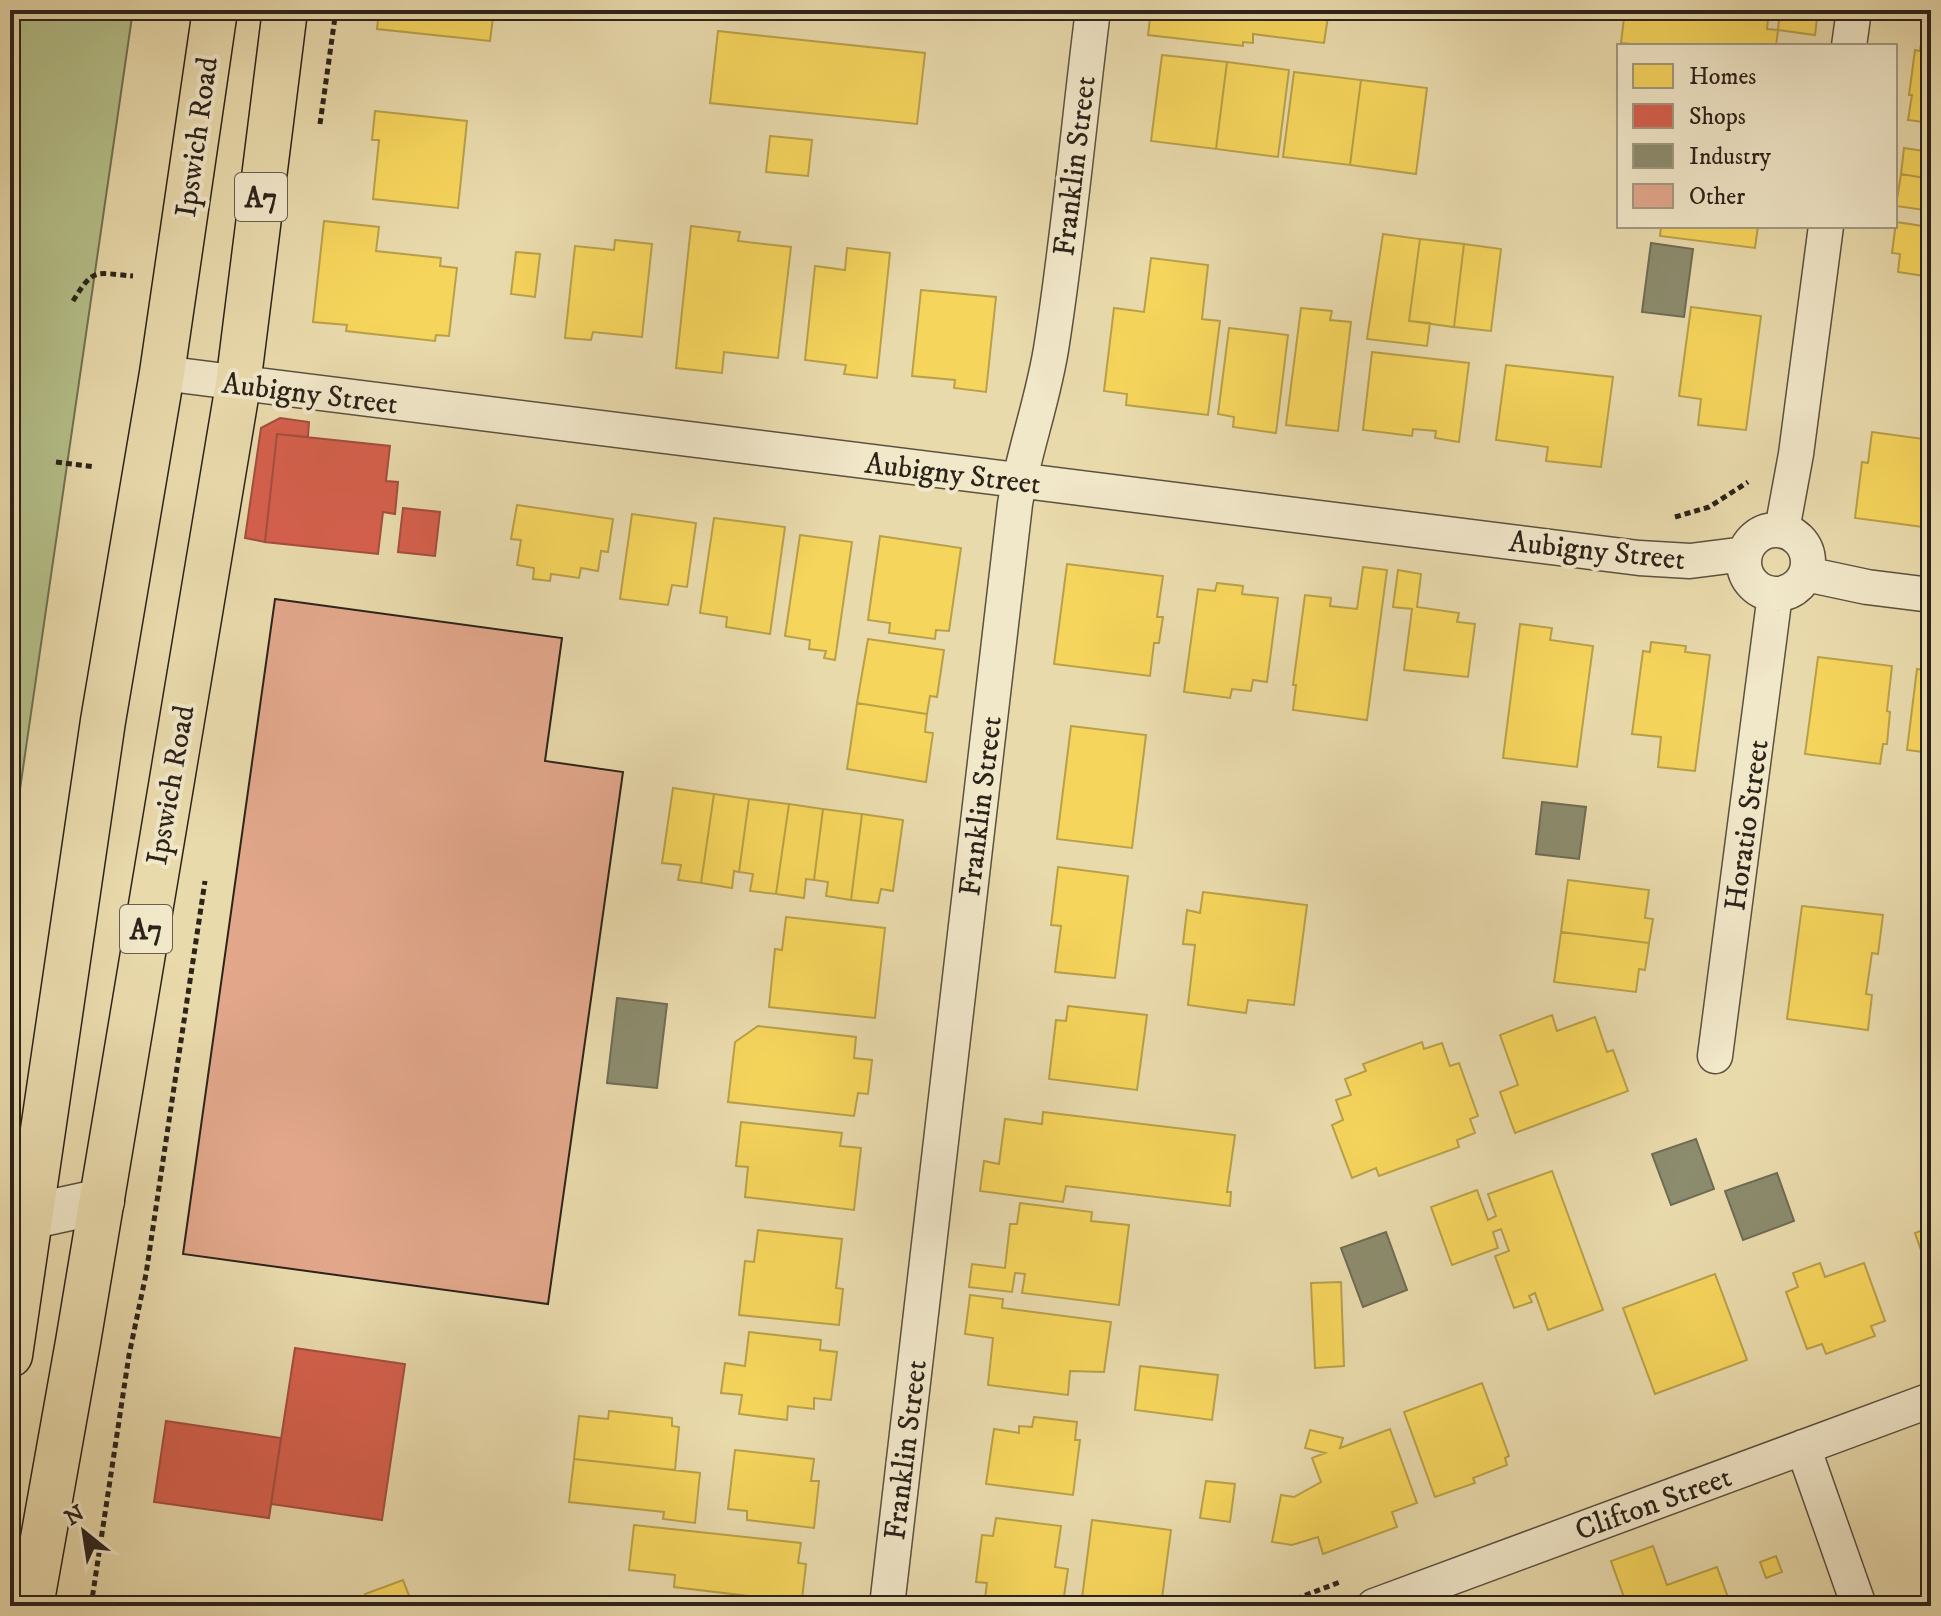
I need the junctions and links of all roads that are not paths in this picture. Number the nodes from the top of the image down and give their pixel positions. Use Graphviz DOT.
graph roads {
  1 [pos="215,10"];
  2 [pos="285,10"];
  3 [pos="1093,10"];
  4 [pos="1854,10"];
  5 [pos="1849,44"];
  6 [pos="1826,228"];
  7 [pos="162,373"];
  8 [pos="238,385"];
  9 [pos="1018,481"];
  10 [pos="1782,530"];
  11 [pos="1745,554"];
  12 [pos="1806,574"];
  13 [pos="1775,594"];
  14 [pos="1931,595"];
  15 [pos="1715,1056"];
  16 [pos="102,1201"];
  17 [pos="20,1218"];
  18 [pos="10,1355"];
  19 [pos="1931,1400"];
  20 [pos="1803,1447"];
  21 [pos="31,1606"];
  22 [pos="887,1606"];
  23 [pos="1374,1606"];
  24 [pos="1859,1606"];
  1 -- 7 [label="highway, Ipswich Road / A7"];
  2 -- 8 [label="highway, Ipswich Road / A7"];
  3 -- 9 [label="street, Franklin Street"];
  4 -- 5 [label="street"];
  6 -- 10 [label="street"];
  7 -- 8 [label="street, Aubigny Street"];
  7 -- 17 [label="highway, Ipswich Road / A7"];
  8 -- 9 [label="street, Aubigny Street"];
  8 -- 16 [label="highway, Ipswich Road / A7"];
  9 -- 11 [label="street, Aubigny Street"];
  9 -- 22 [label="street, Franklin Street"];
  10 -- 11 [label="street"];
  10 -- 12 [label="street"];
  11 -- 13 [label="street"];
  12 -- 13 [label="street"];
  12 -- 14 [label="street"];
  13 -- 15 [label="street, Horatio Street"];
  16 -- 17 [label="street"];
  16 -- 21 [label="highway, Ipswich Road / A7"];
  17 -- 18 [label="highway, Ipswich Road / A7"];
  19 -- 20 [label="street, Clifton Street"];
  20 -- 23 [label="street, Clifton Street"];
  20 -- 24 [label="street"];
}
